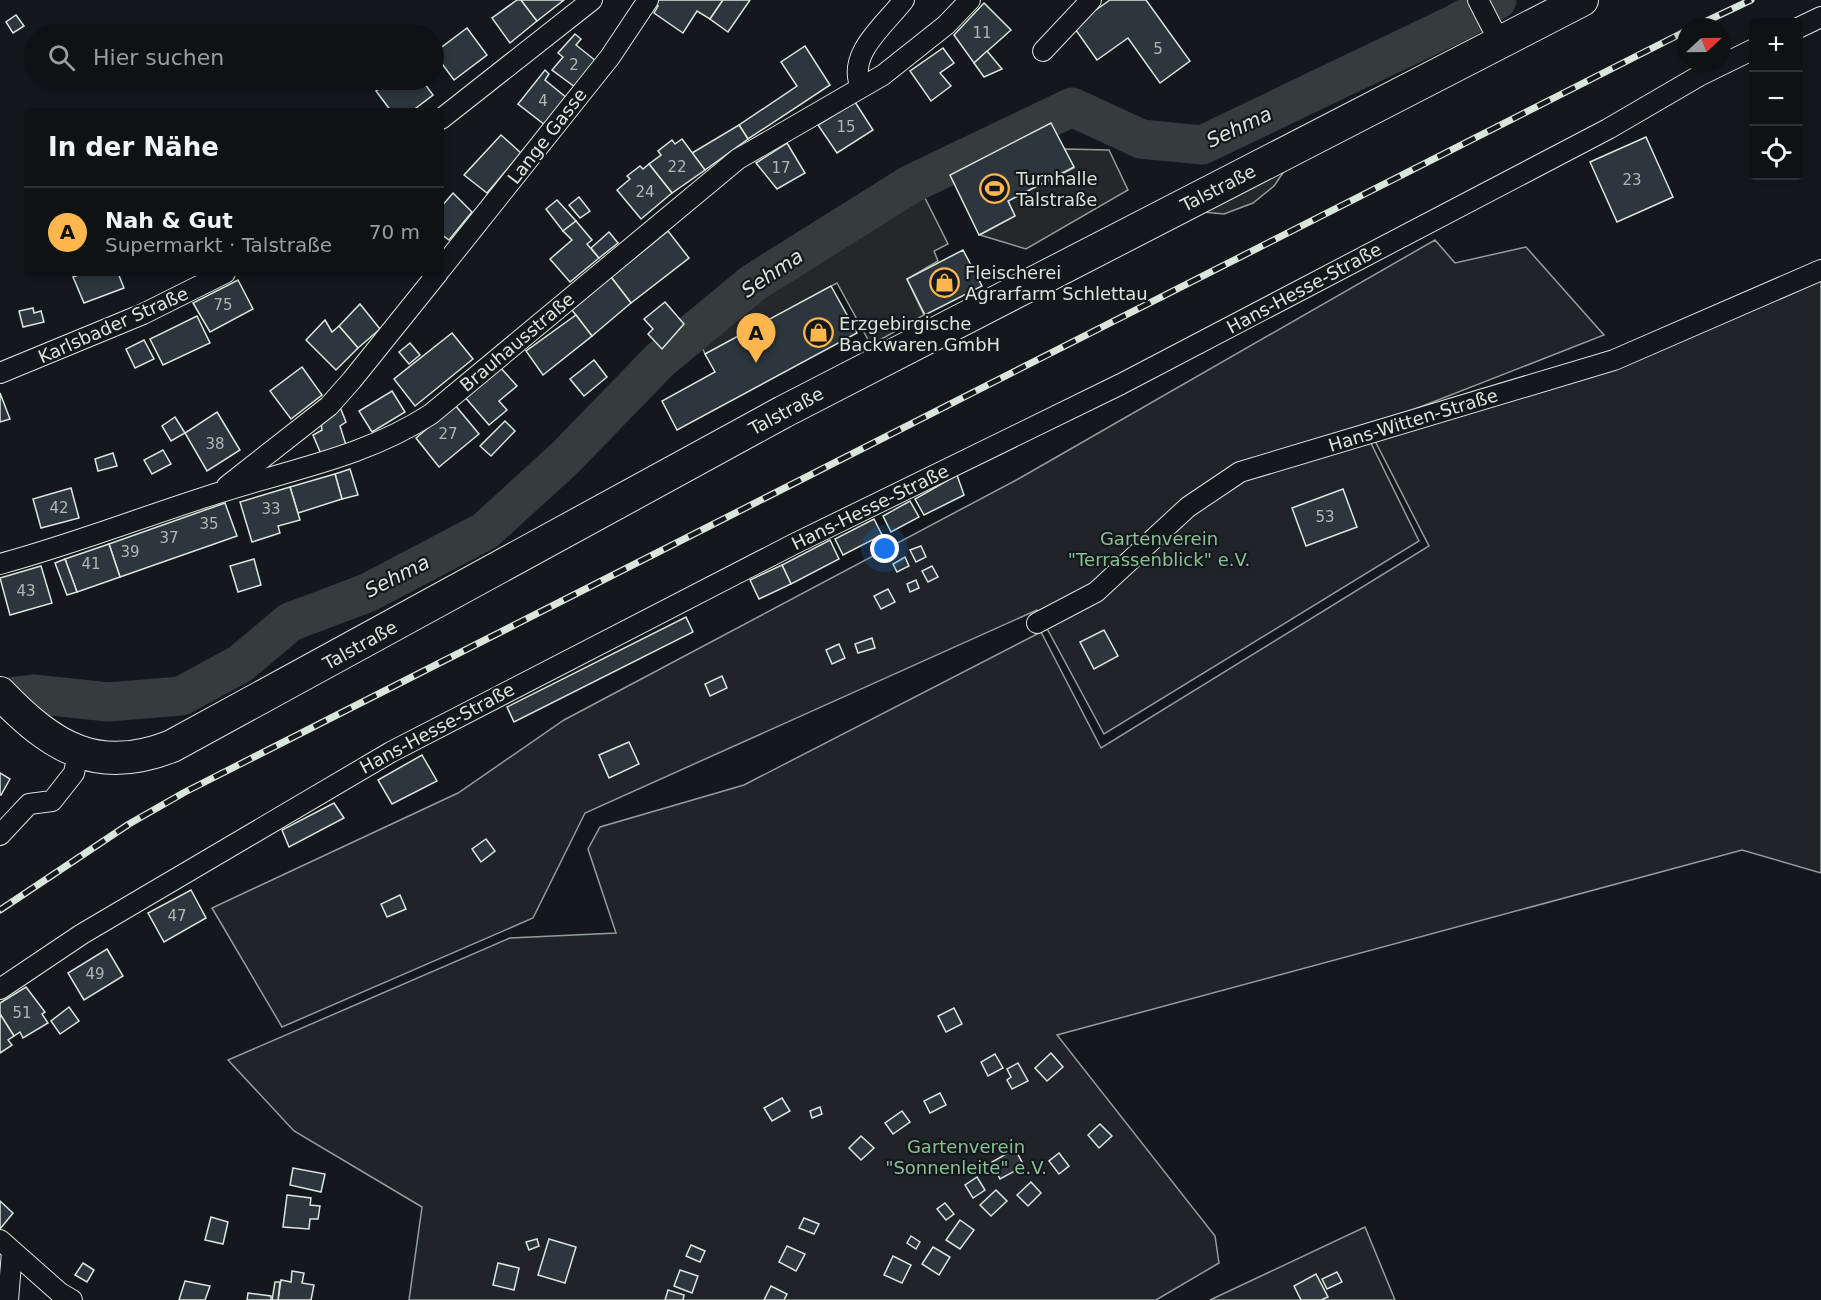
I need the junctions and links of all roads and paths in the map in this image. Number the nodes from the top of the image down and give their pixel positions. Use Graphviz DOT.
graph roads {
  1 [pos="592,0"];
  2 [pos="648,0"];
  3 [pos="904,0"];
  4 [pos="970,0"];
  5 [pos="1091,0"];
  6 [pos="1478,0"];
  7 [pos="1582,0"];
  8 [pos="1821,17"];
  9 [pos="1803,26"];
  10 [pos="1497,36"];
  11 [pos="1043,51"];
  12 [pos="1749,52"];
  13 [pos="861,87"];
  14 [pos="444,117"];
  15 [pos="444,265"];
  16 [pos="1821,270"];
  17 [pos="219,276"];
  18 [pos="436,276"];
  19 [pos="0,374"];
  20 [pos="218,493"];
  21 [pos="0,564"];
  22 [pos="1037,623"];
  23 [pos="0,693"];
  24 [pos="78,753"];
  25 [pos="0,835"];
  26 [pos="0,989"];
  27 [pos="6,1246"];
  28 [pos="8,1300"];
  29 [pos="72,1300"];
  1 -- 14 [label="street"];
  2 -- 15 [label="street, Lange Gasse"];
  3 -- 13 [label="street"];
  4 -- 13 [label="street, Brauhausstraße"];
  5 -- 11 [label="street"];
  6 -- 10 [label="street"];
  7 -- 10 [label="main road, Talstraße"];
  8 -- 9 [label="street"];
  10 -- 24 [label="main road, Talstraße"];
  12 -- 26 [label="street, Hans-Hesse-Straße"];
  13 -- 20 [label="street, Brauhausstraße"];
  16 -- 22 [label="street, Hans-Witten-Straße"];
  17 -- 19 [label="street, Karlsbader Straße"];
  18 -- 20 [label="street"];
  20 -- 21 [label="street, Brauhausstraße"];
  23 -- 24 [label="main road, Talstraße"];
  24 -- 25 [label="street"];
  27 -- 28 [label="street"];
  27 -- 29 [label="street"];
}
